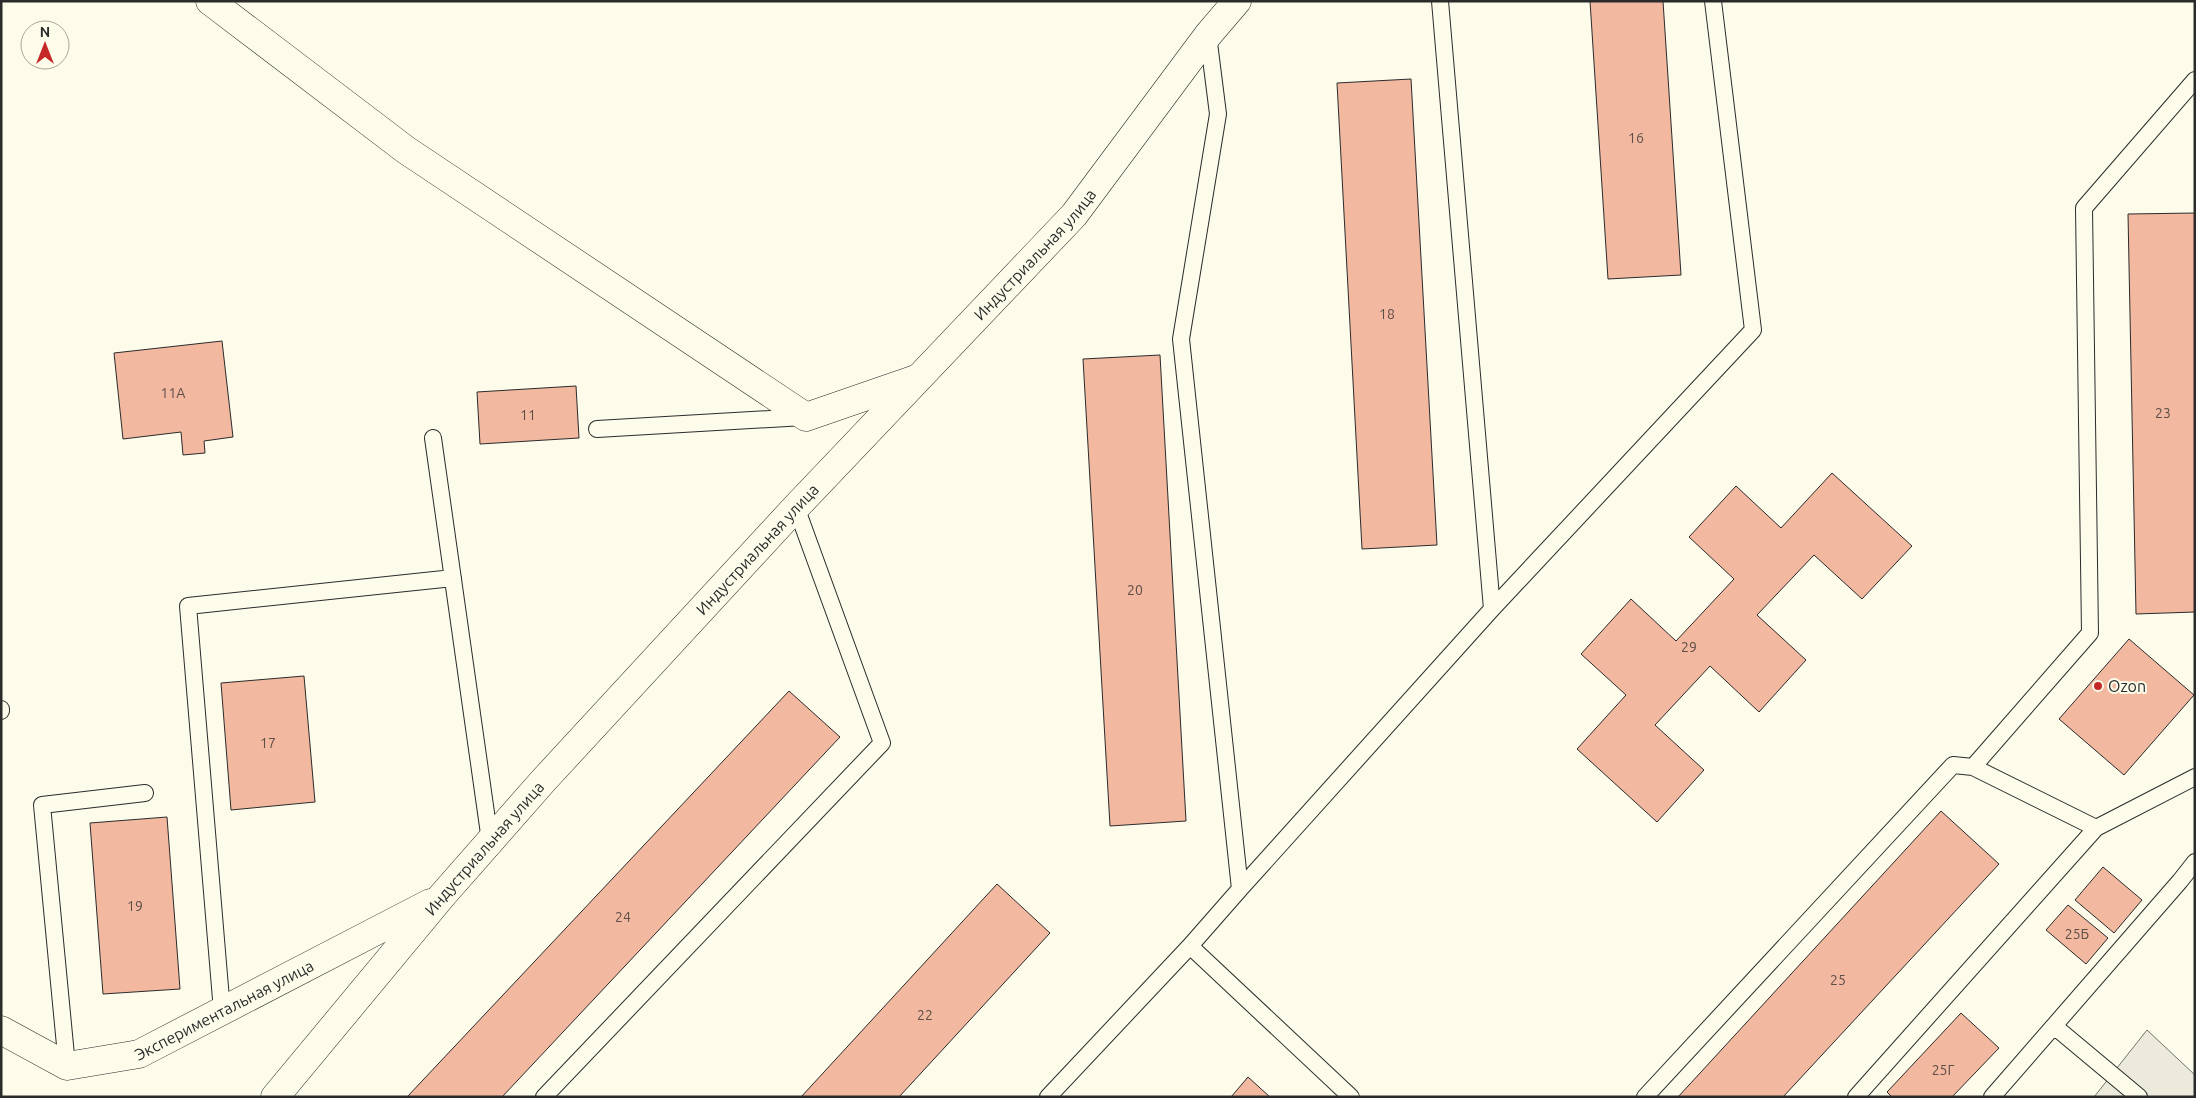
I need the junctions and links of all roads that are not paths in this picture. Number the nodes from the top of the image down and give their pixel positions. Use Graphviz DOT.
graph roads {
  1 [pos="210,1"];
  2 [pos="1238,1"];
  3 [pos="1440,1"];
  4 [pos="1713,1"];
  5 [pos="1208,35"];
  6 [pos="2195,80"];
  7 [pos="920,377"];
  8 [pos="806,417"];
  9 [pos="597,429"];
  10 [pos="433,438"];
  11 [pos="796,507"];
  12 [pos="453,578"];
  13 [pos="1492,609"];
  14 [pos="1973,767"];
  15 [pos="2195,777"];
  16 [pos="145,793"];
  17 [pos="2096,828"];
  18 [pos="490,841"];
  19 [pos="2195,862"];
  20 [pos="1240,890"];
  21 [pos="441,897"];
  22 [pos="1190,946"];
  23 [pos="222,1011"];
  24 [pos="2054,1026"];
  25 [pos="1,1030"];
  26 [pos="67,1066"];
  27 [pos="275,1097"];
  28 [pos="544,1097"];
  29 [pos="1048,1097"];
  30 [pos="1351,1097"];
  31 [pos="1645,1097"];
  32 [pos="1856,1097"];
  33 [pos="1992,1097"];
  34 [pos="2139,1097"];
  1 -- 8 [label="street"];
  2 -- 5 [label="street, Индустриальная улица"];
  3 -- 13 [label="lane"];
  4 -- 13 [label="lane"];
  5 -- 7 [label="street, Индустриальная улица"];
  5 -- 20 [label="lane"];
  6 -- 14 [label="lane"];
  7 -- 8 [label="street"];
  7 -- 11 [label="street, Индустриальная улица"];
  8 -- 9 [label="lane"];
  10 -- 12 [label="lane"];
  11 -- 18 [label="street, Индустриальная улица"];
  11 -- 28 [label="lane"];
  12 -- 18 [label="lane"];
  12 -- 23 [label="lane"];
  13 -- 20 [label="lane"];
  14 -- 17 [label="lane"];
  14 -- 31 [label="lane"];
  15 -- 17 [label="lane"];
  16 -- 26 [label="lane"];
  17 -- 32 [label="lane"];
  18 -- 21 [label="street, Индустриальная улица"];
  19 -- 24 [label="lane"];
  20 -- 22 [label="lane"];
  21 -- 23 [label="street, Экспериментальная улица"];
  21 -- 27 [label="street, Индустриальная улица"];
  22 -- 29 [label="lane"];
  22 -- 30 [label="lane"];
  23 -- 26 [label="street, Экспериментальная улица"];
  24 -- 33 [label="lane"];
  24 -- 34 [label="lane"];
  25 -- 26 [label="street"];
}
